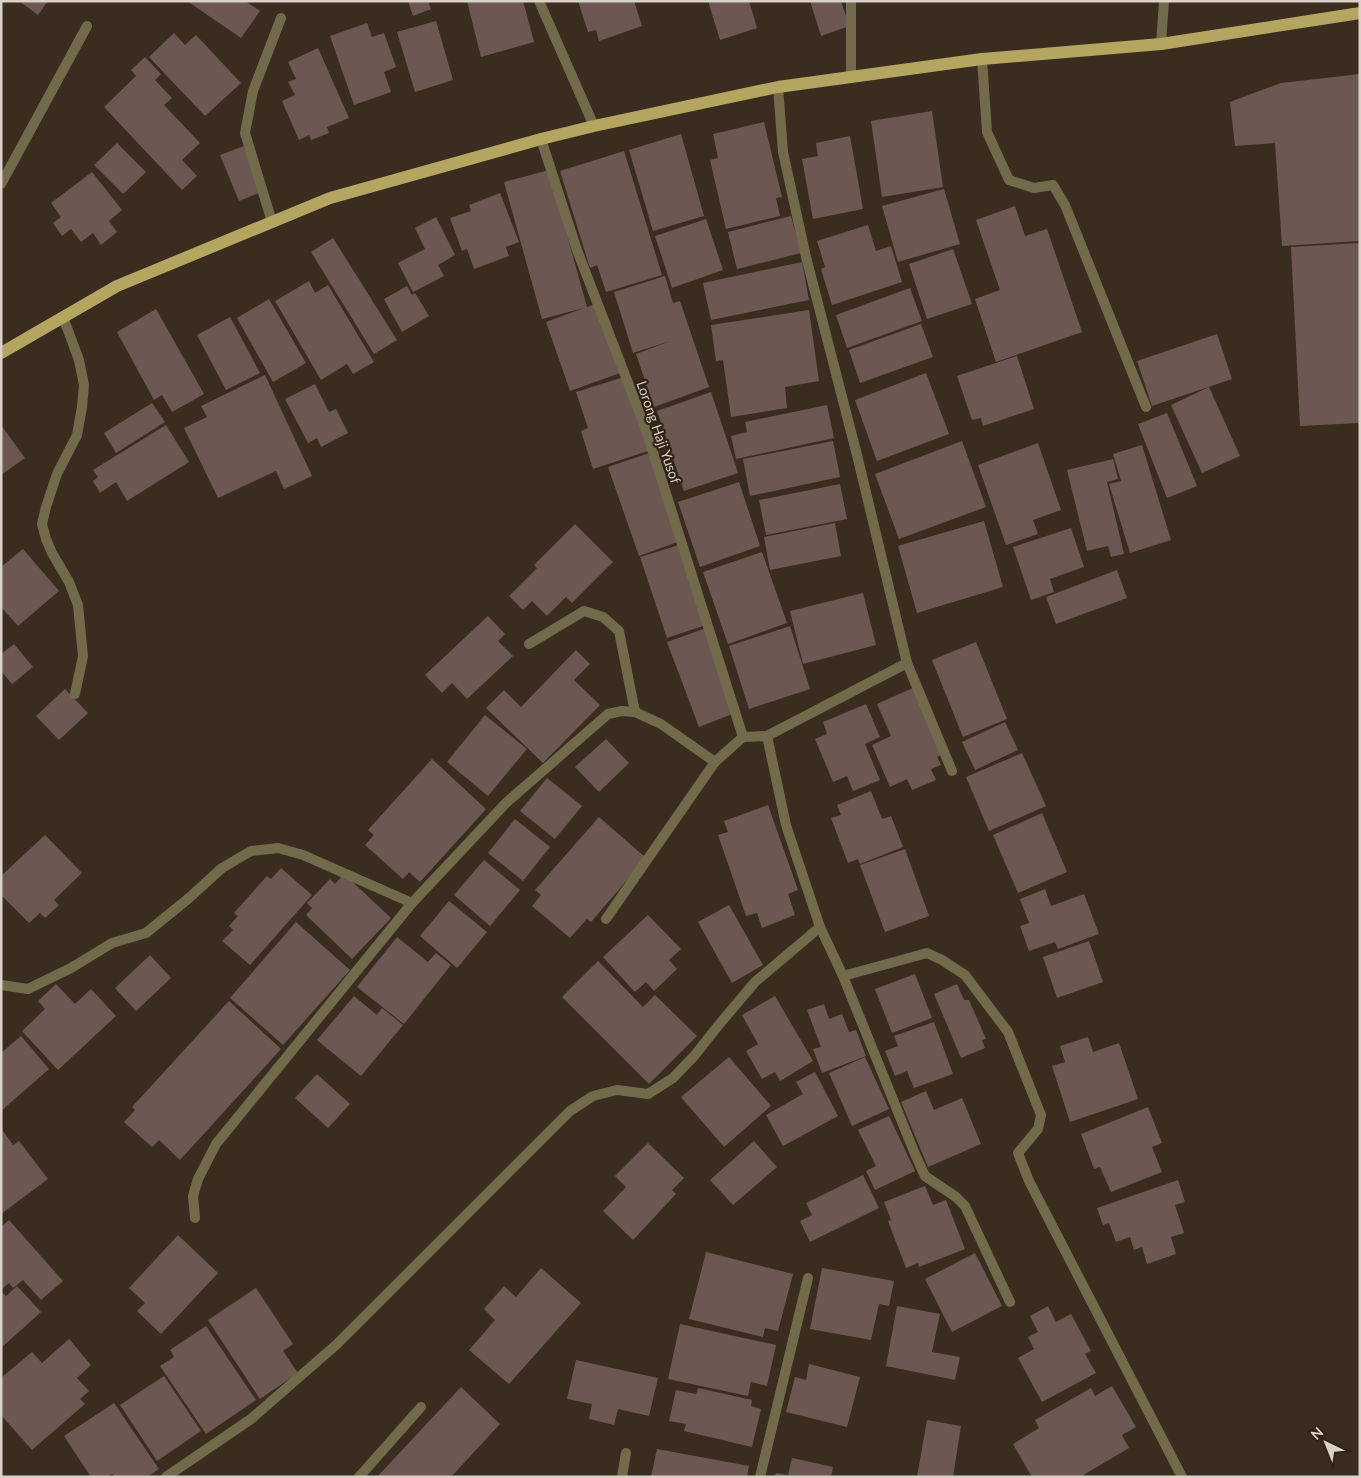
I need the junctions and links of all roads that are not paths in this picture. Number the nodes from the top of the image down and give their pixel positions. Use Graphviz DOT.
graph roads {
  1 [pos="539,1"];
  2 [pos="851,1"];
  3 [pos="1164,1"];
  4 [pos="1360,13"];
  5 [pos="281,18"];
  6 [pos="87,26"];
  7 [pos="1161,44"];
  8 [pos="982,58"];
  9 [pos="851,77"];
  10 [pos="778,87"];
  11 [pos="594,126"];
  12 [pos="541,139"];
  13 [pos="1,184"];
  14 [pos="272,222"];
  15 [pos="63,317"];
  16 [pos="1,353"];
  17 [pos="1146,407"];
  18 [pos="529,644"];
  19 [pos="907,663"];
  20 [pos="75,694"];
  21 [pos="635,712"];
  22 [pos="767,736"];
  23 [pos="743,737"];
  24 [pos="715,762"];
  25 [pos="952,771"];
  26 [pos="412,903"];
  27 [pos="606,919"];
  28 [pos="820,926"];
  29 [pos="843,976"];
  30 [pos="1,985"];
  31 [pos="195,1218"];
  32 [pos="808,1278"];
  33 [pos="1010,1302"];
  34 [pos="422,1407"];
  35 [pos="626,1453"];
  36 [pos="166,1477"];
  37 [pos="359,1477"];
  38 [pos="622,1477"];
  39 [pos="760,1477"];
  40 [pos="1182,1477"];
  1 -- 11 [label="street"];
  2 -- 9 [label="street"];
  3 -- 7 [label="street"];
  4 -- 7 [label="main road"];
  5 -- 14 [label="street"];
  6 -- 13 [label="street"];
  7 -- 8 [label="main road"];
  8 -- 9 [label="main road"];
  8 -- 17 [label="street"];
  9 -- 10 [label="main road"];
  10 -- 11 [label="main road"];
  10 -- 19 [label="street"];
  11 -- 12 [label="main road"];
  12 -- 14 [label="main road"];
  12 -- 23 [label="street, Lorong Haji Yusof"];
  14 -- 15 [label="main road"];
  15 -- 16 [label="main road"];
  15 -- 20 [label="street"];
  18 -- 21 [label="street"];
  19 -- 22 [label="street"];
  19 -- 25 [label="street"];
  21 -- 24 [label="street"];
  21 -- 26 [label="street"];
  22 -- 23 [label="street"];
  22 -- 28 [label="street"];
  23 -- 24 [label="street"];
  24 -- 27 [label="street"];
  26 -- 30 [label="street"];
  26 -- 31 [label="street"];
  28 -- 29 [label="street"];
  28 -- 36 [label="street"];
  29 -- 33 [label="street"];
  29 -- 40 [label="street"];
  32 -- 39 [label="street"];
  34 -- 37 [label="street"];
  35 -- 38 [label="street"];
}
